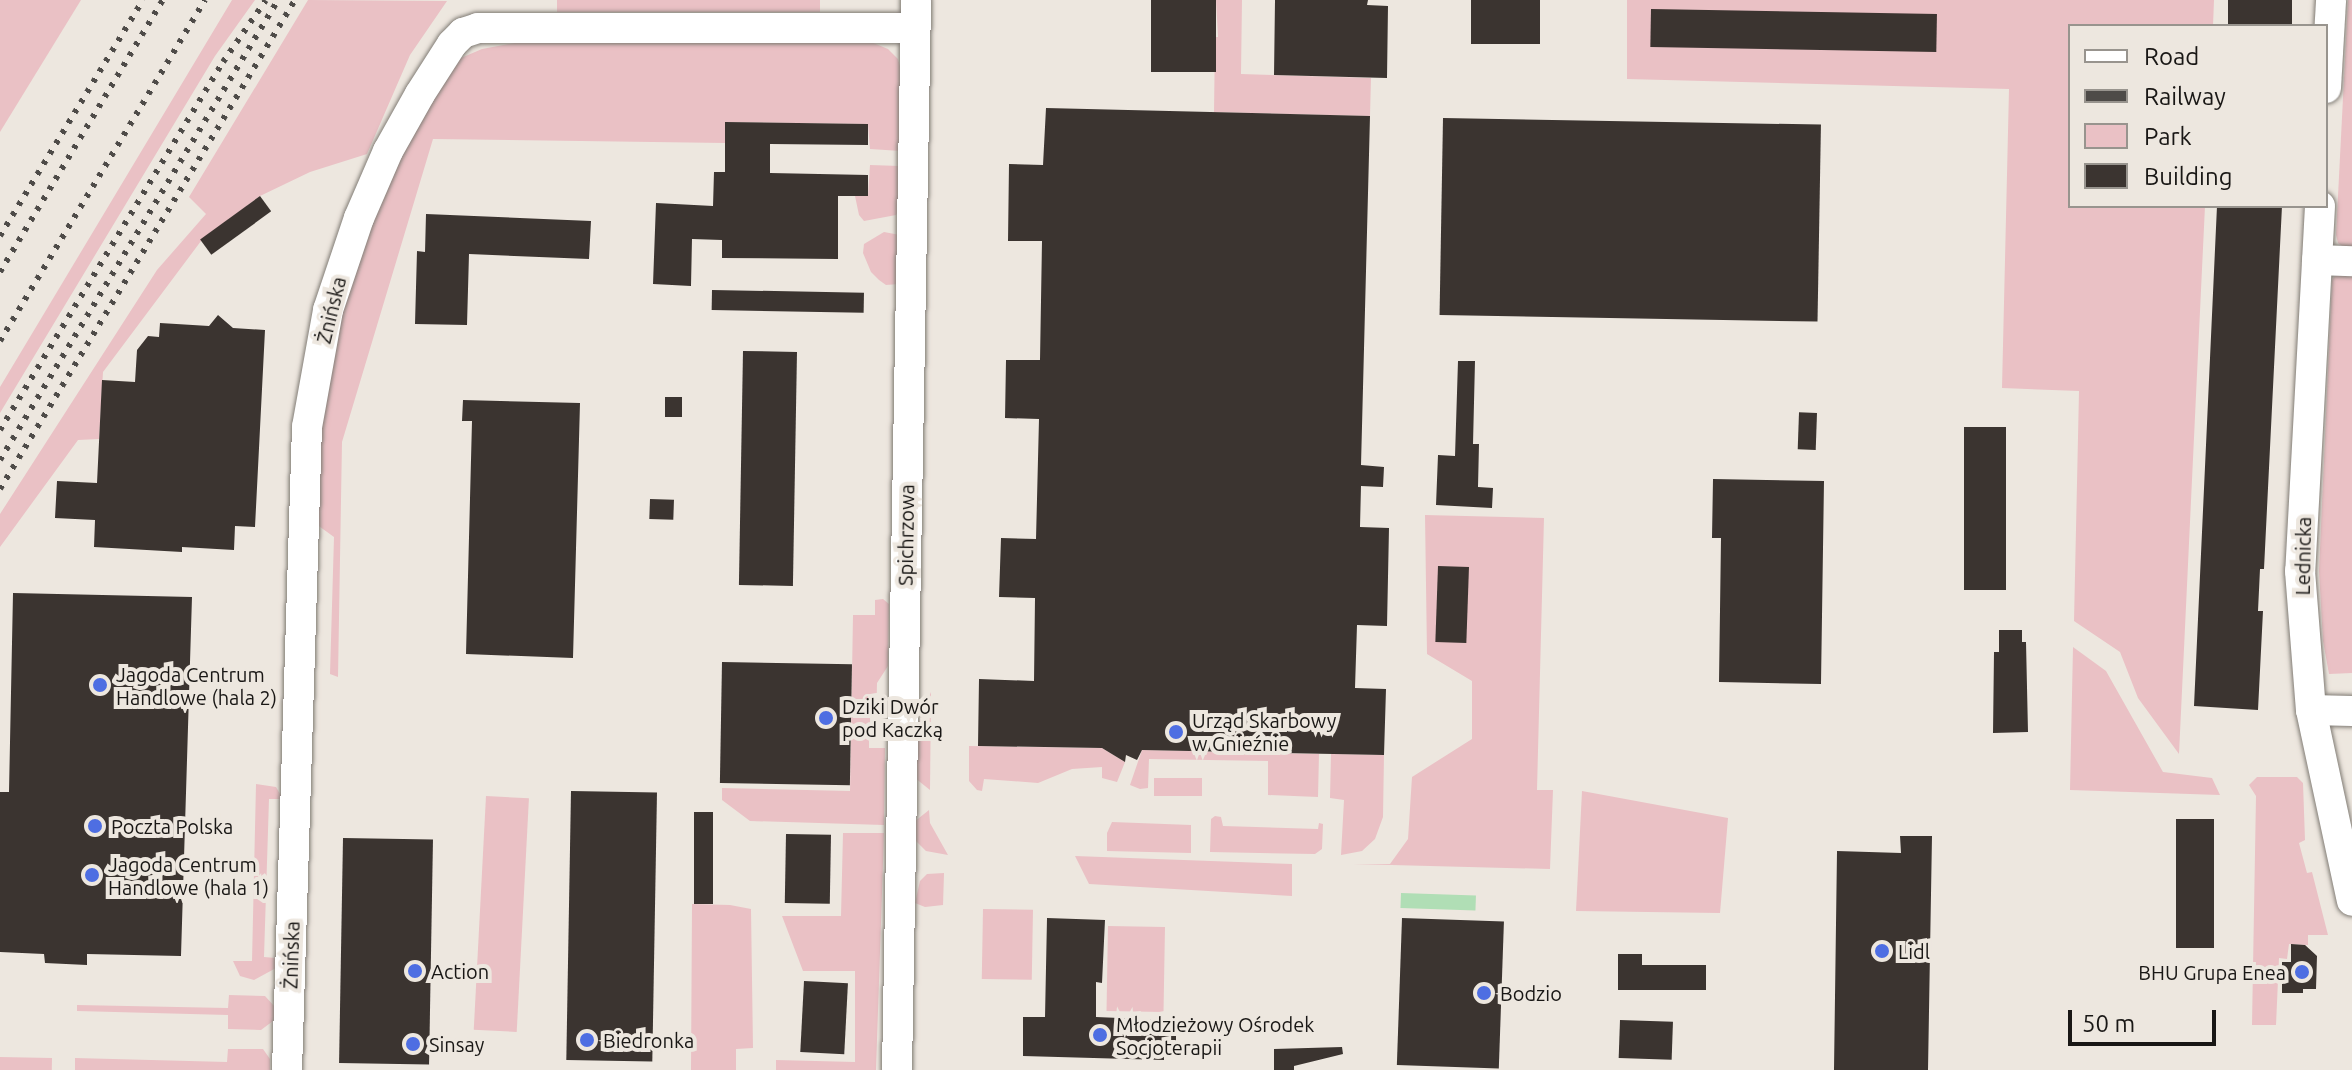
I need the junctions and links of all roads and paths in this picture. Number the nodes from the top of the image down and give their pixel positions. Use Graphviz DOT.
graph roads {
  1 [pos="2331,0"];
  2 [pos="916,14"];
  3 [pos="2328,53"];
  4 [pos="2320,208"];
  5 [pos="2317,260"];
  6 [pos="2352,261"];
  7 [pos="2311,710"];
  8 [pos="2352,711"];
  9 [pos="2352,901"];
  10 [pos="287,1070"];
  11 [pos="897,1070"];
  1 -- 3 [label="street"];
  2 -- 10 [label="street, Żnińska"];
  2 -- 11 [label="street, Spichrzowa"];
  4 -- 5 [label="street, Lednicka"];
  5 -- 6 [label="street"];
  5 -- 7 [label="street, Lednicka"];
  7 -- 8 [label="street"];
  7 -- 9 [label="street, Lednicka"];
}
